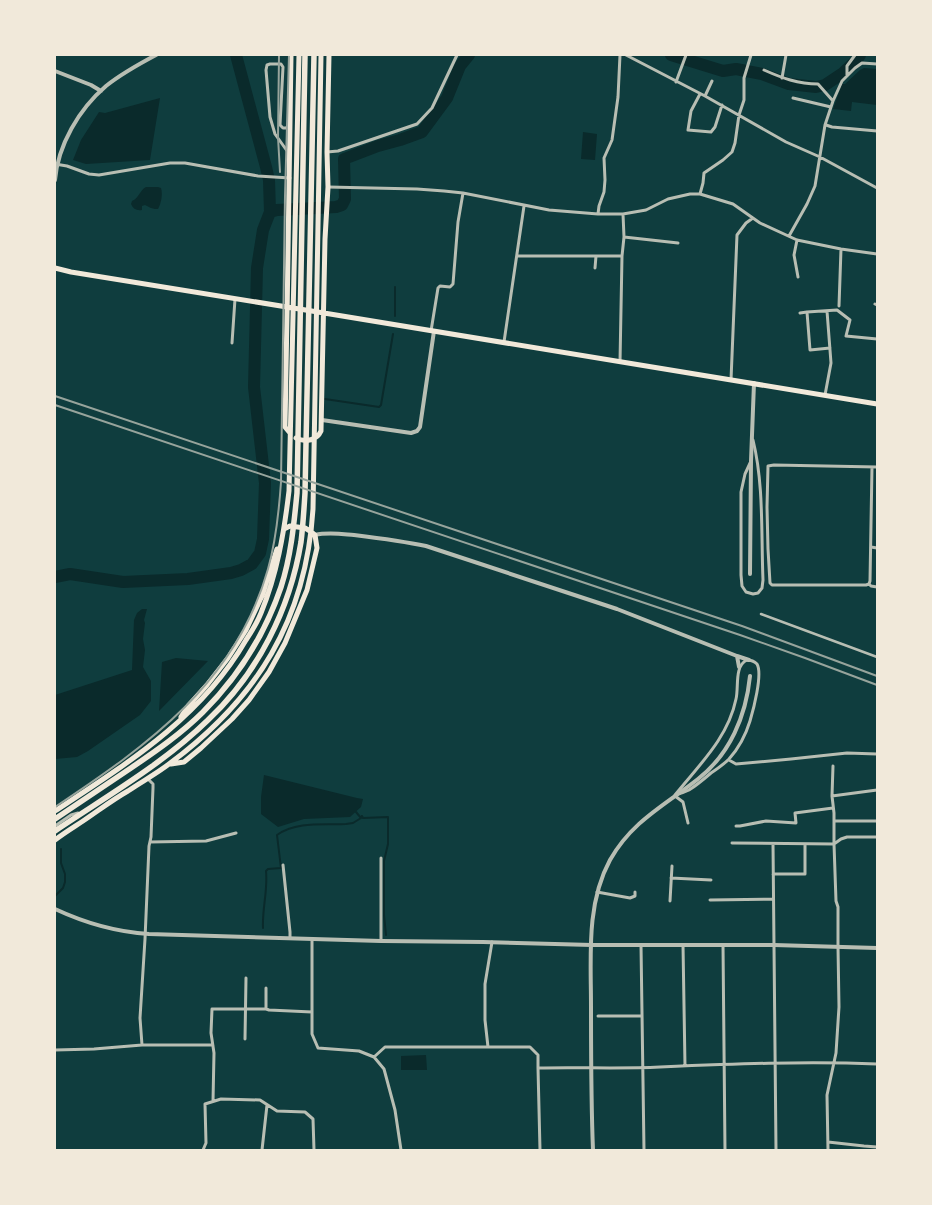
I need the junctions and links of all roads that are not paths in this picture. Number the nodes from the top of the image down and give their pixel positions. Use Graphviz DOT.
graph roads {
  1 [pos="156,55"];
  2 [pos="291,55"];
  3 [pos="299,55"];
  4 [pos="305,55"];
  5 [pos="314,55"];
  6 [pos="321,55"];
  7 [pos="329,55"];
  8 [pos="457,55"];
  9 [pos="620,55"];
  10 [pos="626,55"];
  11 [pos="751,55"];
  12 [pos="786,55"];
  13 [pos="855,55"];
  14 [pos="686,56"];
  15 [pos="877,64"];
  16 [pos="764,70"];
  17 [pos="55,71"];
  18 [pos="847,74"];
  19 [pos="782,78"];
  20 [pos="676,82"];
  21 [pos="712,82"];
  22 [pos="101,91"];
  23 [pos="700,94"];
  24 [pos="705,96"];
  25 [pos="793,98"];
  26 [pos="833,101"];
  27 [pos="722,105"];
  28 [pos="831,107"];
  29 [pos="739,115"];
  30 [pos="290,124"];
  31 [pos="825,125"];
  32 [pos="877,132"];
  33 [pos="327,152"];
  34 [pos="290,156"];
  35 [pos="820,157"];
  36 [pos="56,165"];
  37 [pos="290,178"];
  38 [pos="55,180"];
  39 [pos="328,187"];
  40 [pos="877,188"];
  41 [pos="463,193"];
  42 [pos="700,194"];
  43 [pos="292,196"];
  44 [pos="524,206"];
  45 [pos="598,214"];
  46 [pos="623,214"];
  47 [pos="753,218"];
  48 [pos="288,227"];
  49 [pos="327,227"];
  50 [pos="789,236"];
  51 [pos="624,237"];
  52 [pos="797,240"];
  53 [pos="678,243"];
  54 [pos="841,249"];
  55 [pos="877,254"];
  56 [pos="517,256"];
  57 [pos="596,256"];
  58 [pos="622,256"];
  59 [pos="55,268"];
  60 [pos="595,268"];
  61 [pos="798,277"];
  62 [pos="235,299"];
  63 [pos="839,306"];
  64 [pos="287,307"];
  65 [pos="827,311"];
  66 [pos="800,312"];
  67 [pos="807,312"];
  68 [pos="324,313"];
  69 [pos="433,331"];
  70 [pos="877,338"];
  71 [pos="504,342"];
  72 [pos="232,343"];
  73 [pos="830,348"];
  74 [pos="620,362"];
  75 [pos="731,380"];
  76 [pos="754,383"];
  77 [pos="825,396"];
  78 [pos="877,404"];
  79 [pos="322,420"];
  80 [pos="752,434"];
  81 [pos="751,461"];
  82 [pos="872,467"];
  83 [pos="877,467"];
  84 [pos="314,535"];
  85 [pos="871,547"];
  86 [pos="877,548"];
  87 [pos="750,574"];
  88 [pos="869,584"];
  89 [pos="877,587"];
  90 [pos="761,614"];
  91 [pos="737,656"];
  92 [pos="877,657"];
  93 [pos="749,660"];
  94 [pos="739,666"];
  95 [pos="750,676"];
  96 [pos="176,724"];
  97 [pos="877,754"];
  98 [pos="729,760"];
  99 [pos="169,764"];
  100 [pos="833,766"];
  101 [pos="148,778"];
  102 [pos="877,790"];
  103 [pos="675,795"];
  104 [pos="832,796"];
  105 [pos="103,807"];
  106 [pos="833,808"];
  107 [pos="55,811"];
  108 [pos="55,819"];
  109 [pos="877,820"];
  110 [pos="834,821"];
  111 [pos="688,823"];
  112 [pos="55,826"];
  113 [pos="736,826"];
  114 [pos="55,831"];
  115 [pos="236,833"];
  116 [pos="877,836"];
  117 [pos="55,840"];
  118 [pos="150,842"];
  119 [pos="732,843"];
  120 [pos="773,844"];
  121 [pos="805,844"];
  122 [pos="834,844"];
  123 [pos="381,858"];
  124 [pos="283,865"];
  125 [pos="672,866"];
  126 [pos="772,874"];
  127 [pos="671,878"];
  128 [pos="711,880"];
  129 [pos="597,892"];
  130 [pos="635,892"];
  131 [pos="773,899"];
  132 [pos="710,900"];
  133 [pos="670,901"];
  134 [pos="55,909"];
  135 [pos="146,934"];
  136 [pos="290,938"];
  137 [pos="312,939"];
  138 [pos="381,941"];
  139 [pos="492,942"];
  140 [pos="592,945"];
  141 [pos="641,945"];
  142 [pos="723,945"];
  143 [pos="774,945"];
  144 [pos="683,946"];
  145 [pos="838,947"];
  146 [pos="877,948"];
  147 [pos="246,978"];
  148 [pos="266,988"];
  149 [pos="245,1009"];
  150 [pos="266,1009"];
  151 [pos="312,1012"];
  152 [pos="598,1016"];
  153 [pos="642,1016"];
  154 [pos="245,1039"];
  155 [pos="142,1045"];
  156 [pos="213,1045"];
  157 [pos="488,1047"];
  158 [pos="55,1050"];
  159 [pos="374,1058"];
  160 [pos="834,1063"];
  161 [pos="724,1064"];
  162 [pos="775,1064"];
  163 [pos="877,1064"];
  164 [pos="685,1066"];
  165 [pos="538,1068"];
  166 [pos="591,1068"];
  167 [pos="643,1068"];
  168 [pos="213,1101"];
  169 [pos="267,1105"];
  170 [pos="828,1142"];
  171 [pos="877,1147"];
  172 [pos="203,1150"];
  173 [pos="262,1150"];
  174 [pos="314,1150"];
  175 [pos="400,1150"];
  176 [pos="540,1150"];
  177 [pos="593,1150"];
  178 [pos="644,1150"];
  179 [pos="725,1150"];
  180 [pos="776,1150"];
  181 [pos="828,1150"];
  1 -- 22 [label="street"];
  2 -- 30 [label="main road"];
  3 -- 43 [label="main road"];
  4 -- 108 [label="highway"];
  5 -- 114 [label="highway"];
  6 -- 99 [label="main road"];
  7 -- 33 [label="main road"];
  8 -- 33 [label="street"];
  9 -- 45 [label="street"];
  10 -- 20 [label="street"];
  11 -- 29 [label="street"];
  12 -- 19 [label="street"];
  13 -- 18 [label="street"];
  14 -- 20 [label="street"];
  15 -- 18 [label="street"];
  16 -- 19 [label="street"];
  17 -- 22 [label="street"];
  18 -- 26 [label="street"];
  19 -- 26 [label="street"];
  20 -- 23 [label="street"];
  21 -- 24 [label="street"];
  22 -- 36 [label="street"];
  23 -- 24 [label="street"];
  23 -- 27 [label="street"];
  24 -- 27 [label="street"];
  25 -- 28 [label="street"];
  26 -- 28 [label="street"];
  27 -- 29 [label="street"];
  28 -- 31 [label="street"];
  29 -- 35 [label="street"];
  29 -- 42 [label="street"];
  30 -- 34 [label="main road"];
  30 -- 34 [label="street"];
  31 -- 32 [label="street"];
  31 -- 35 [label="street"];
  33 -- 39 [label="main road"];
  34 -- 37 [label="main road"];
  35 -- 40 [label="street"];
  35 -- 50 [label="street"];
  36 -- 37 [label="street"];
  36 -- 38 [label="street"];
  37 -- 43 [label="main road"];
  39 -- 41 [label="street"];
  39 -- 49 [label="main road"];
  41 -- 44 [label="street"];
  41 -- 69 [label="street"];
  42 -- 46 [label="street"];
  42 -- 47 [label="street"];
  43 -- 48 [label="main road"];
  43 -- 96 [label="main road"];
  44 -- 45 [label="street"];
  44 -- 56 [label="street"];
  45 -- 46 [label="street"];
  46 -- 51 [label="street"];
  47 -- 50 [label="street"];
  47 -- 75 [label="street"];
  48 -- 49 [label="main road"];
  48 -- 64 [label="main road"];
  49 -- 68 [label="main road"];
  50 -- 52 [label="street"];
  51 -- 53 [label="street"];
  51 -- 58 [label="street"];
  52 -- 54 [label="street"];
  52 -- 61 [label="street"];
  54 -- 55 [label="street"];
  54 -- 63 [label="street"];
  56 -- 57 [label="street"];
  56 -- 71 [label="street"];
  57 -- 58 [label="street"];
  57 -- 60 [label="street"];
  58 -- 74 [label="street"];
  59 -- 62 [label="main road"];
  62 -- 64 [label="main road"];
  62 -- 72 [label="street"];
  64 -- 68 [label="main road"];
  64 -- 79 [label="main road"];
  65 -- 67 [label="street"];
  65 -- 70 [label="street"];
  65 -- 73 [label="street"];
  66 -- 67 [label="street"];
  67 -- 73 [label="street"];
  68 -- 69 [label="main road"];
  68 -- 79 [label="main road"];
  69 -- 71 [label="main road"];
  69 -- 79 [label="street"];
  71 -- 74 [label="main road"];
  73 -- 77 [label="street"];
  74 -- 75 [label="main road"];
  75 -- 76 [label="main road"];
  76 -- 77 [label="main road"];
  76 -- 80 [label="street"];
  77 -- 78 [label="main road"];
  80 -- 81 [label="street"];
  80 -- 81 [label="street"];
  81 -- 87 [label="street"];
  82 -- 83 [label="street"];
  82 -- 85 [label="street"];
  82 -- 88 [label="street"];
  84 -- 91 [label="street"];
  84 -- 96 [label="main road"];
  84 -- 99 [label="main road"];
  85 -- 86 [label="street"];
  85 -- 88 [label="street"];
  88 -- 89 [label="street"];
  90 -- 92 [label="street"];
  91 -- 93 [label="street"];
  91 -- 94 [label="street"];
  93 -- 94 [label="street"];
  93 -- 98 [label="street"];
  94 -- 103 [label="street"];
  95 -- 103 [label="street"];
  96 -- 107 [label="main road"];
  97 -- 98 [label="street"];
  98 -- 103 [label="street"];
  99 -- 101 [label="main road"];
  100 -- 104 [label="street"];
  101 -- 105 [label="main road"];
  101 -- 118 [label="street"];
  102 -- 104 [label="street"];
  103 -- 111 [label="street"];
  103 -- 129 [label="street"];
  104 -- 106 [label="street"];
  105 -- 112 [label="street"];
  105 -- 117 [label="main road"];
  106 -- 110 [label="street"];
  106 -- 113 [label="street"];
  109 -- 110 [label="street"];
  110 -- 122 [label="street"];
  115 -- 118 [label="street"];
  116 -- 122 [label="street"];
  118 -- 135 [label="street"];
  119 -- 120 [label="street"];
  120 -- 121 [label="street"];
  120 -- 126 [label="street"];
  121 -- 122 [label="street"];
  121 -- 126 [label="street"];
  122 -- 145 [label="street"];
  123 -- 138 [label="street"];
  124 -- 136 [label="street"];
  125 -- 127 [label="street"];
  126 -- 131 [label="street"];
  127 -- 128 [label="street"];
  127 -- 133 [label="street"];
  129 -- 130 [label="street"];
  129 -- 140 [label="street"];
  131 -- 132 [label="street"];
  131 -- 143 [label="street"];
  134 -- 135 [label="street"];
  135 -- 136 [label="street"];
  135 -- 155 [label="street"];
  136 -- 137 [label="street"];
  137 -- 138 [label="street"];
  137 -- 151 [label="street"];
  138 -- 139 [label="street"];
  139 -- 140 [label="street"];
  139 -- 157 [label="street"];
  140 -- 141 [label="street"];
  140 -- 166 [label="street"];
  141 -- 144 [label="street"];
  141 -- 153 [label="street"];
  142 -- 143 [label="street"];
  142 -- 144 [label="street"];
  142 -- 161 [label="street"];
  143 -- 145 [label="street"];
  143 -- 162 [label="street"];
  144 -- 164 [label="street"];
  145 -- 146 [label="street"];
  145 -- 160 [label="street"];
  147 -- 149 [label="street"];
  148 -- 150 [label="street"];
  149 -- 150 [label="street"];
  149 -- 154 [label="street"];
  149 -- 156 [label="street"];
  150 -- 151 [label="street"];
  151 -- 159 [label="street"];
  152 -- 153 [label="street"];
  153 -- 167 [label="street"];
  155 -- 156 [label="street"];
  155 -- 158 [label="street"];
  156 -- 168 [label="street"];
  157 -- 159 [label="street"];
  157 -- 165 [label="street"];
  159 -- 175 [label="street"];
  160 -- 162 [label="street"];
  160 -- 163 [label="street"];
  160 -- 170 [label="street"];
  161 -- 162 [label="street"];
  161 -- 164 [label="street"];
  161 -- 179 [label="street"];
  162 -- 180 [label="street"];
  164 -- 167 [label="street"];
  165 -- 166 [label="street"];
  165 -- 176 [label="street"];
  166 -- 167 [label="street"];
  166 -- 177 [label="street"];
  167 -- 178 [label="street"];
  168 -- 169 [label="street"];
  168 -- 172 [label="street"];
  169 -- 173 [label="street"];
  169 -- 174 [label="street"];
  170 -- 171 [label="street"];
  170 -- 181 [label="street"];
}
